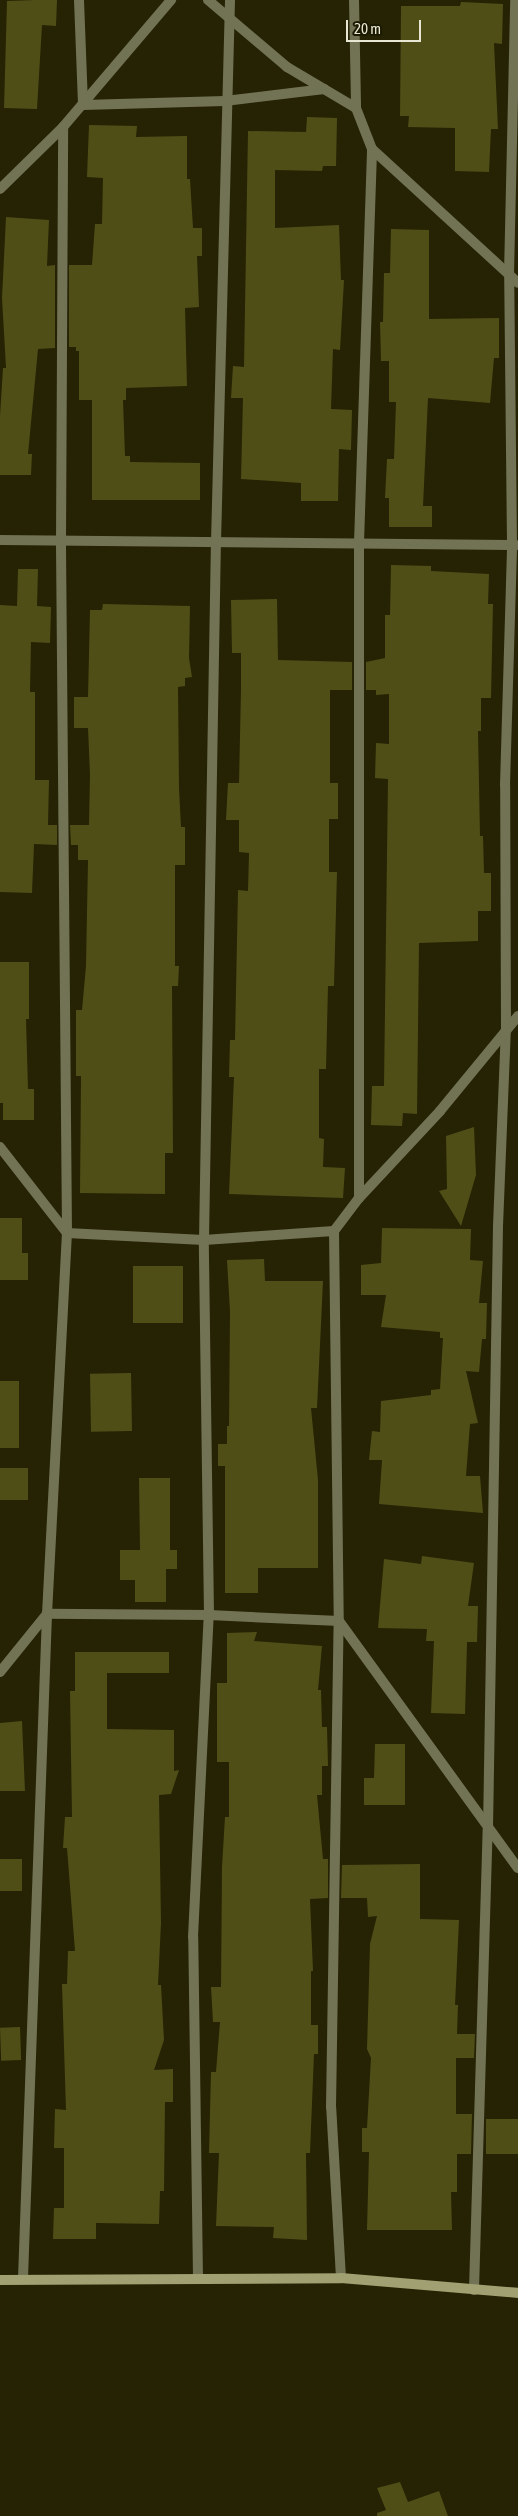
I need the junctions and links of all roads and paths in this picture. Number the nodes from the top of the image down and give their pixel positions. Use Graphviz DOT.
graph roads {
  1 [pos="79,0"];
  2 [pos="171,0"];
  3 [pos="208,0"];
  4 [pos="230,0"];
  5 [pos="354,0"];
  6 [pos="516,0"];
  7 [pos="231,20"];
  8 [pos="324,89"];
  9 [pos="225,101"];
  10 [pos="82,105"];
  11 [pos="356,108"];
  12 [pos="64,127"];
  13 [pos="372,149"];
  14 [pos="0,189"];
  15 [pos="509,274"];
  16 [pos="518,283"];
  17 [pos="0,540"];
  18 [pos="61,541"];
  19 [pos="216,542"];
  20 [pos="359,543"];
  21 [pos="515,545"];
  22 [pos="518,1016"];
  23 [pos="506,1028"];
  24 [pos="0,1147"];
  25 [pos="359,1198"];
  26 [pos="334,1231"];
  27 [pos="67,1233"];
  28 [pos="204,1240"];
  29 [pos="47,1614"];
  30 [pos="209,1614"];
  31 [pos="340,1621"];
  32 [pos="0,1672"];
  33 [pos="488,1829"];
  34 [pos="518,1868"];
  35 [pos="198,2278"];
  36 [pos="341,2278"];
  37 [pos="23,2279"];
  38 [pos="0,2280"];
  39 [pos="474,2290"];
  40 [pos="518,2293"];
  1 -- 10 [label="street"];
  2 -- 10 [label="street"];
  3 -- 7 [label="street"];
  4 -- 7 [label="street"];
  5 -- 11 [label="street"];
  6 -- 15 [label="street"];
  7 -- 8 [label="street"];
  7 -- 9 [label="street"];
  8 -- 9 [label="street"];
  8 -- 11 [label="street"];
  9 -- 10 [label="street"];
  9 -- 19 [label="street"];
  10 -- 12 [label="street"];
  11 -- 13 [label="street"];
  12 -- 14 [label="street"];
  12 -- 18 [label="street"];
  13 -- 15 [label="street"];
  13 -- 20 [label="street"];
  15 -- 16 [label="street"];
  15 -- 21 [label="street"];
  17 -- 18 [label="street"];
  18 -- 19 [label="street"];
  18 -- 27 [label="street"];
  19 -- 20 [label="street"];
  19 -- 28 [label="street"];
  20 -- 21 [label="street"];
  20 -- 25 [label="street"];
  21 -- 23 [label="street"];
  22 -- 23 [label="street"];
  23 -- 25 [label="street"];
  23 -- 33 [label="street"];
  24 -- 27 [label="street"];
  25 -- 26 [label="street"];
  26 -- 28 [label="street"];
  26 -- 31 [label="street"];
  27 -- 28 [label="street"];
  27 -- 29 [label="street"];
  28 -- 30 [label="street"];
  29 -- 30 [label="street"];
  29 -- 32 [label="street"];
  29 -- 37 [label="street"];
  30 -- 31 [label="street"];
  30 -- 35 [label="street"];
  31 -- 33 [label="street"];
  31 -- 36 [label="street"];
  33 -- 34 [label="street"];
  33 -- 39 [label="street"];
  35 -- 36 [label="street"];
  35 -- 37 [label="street"];
  36 -- 39 [label="street"];
  37 -- 38 [label="street"];
  39 -- 40 [label="street"];
}
